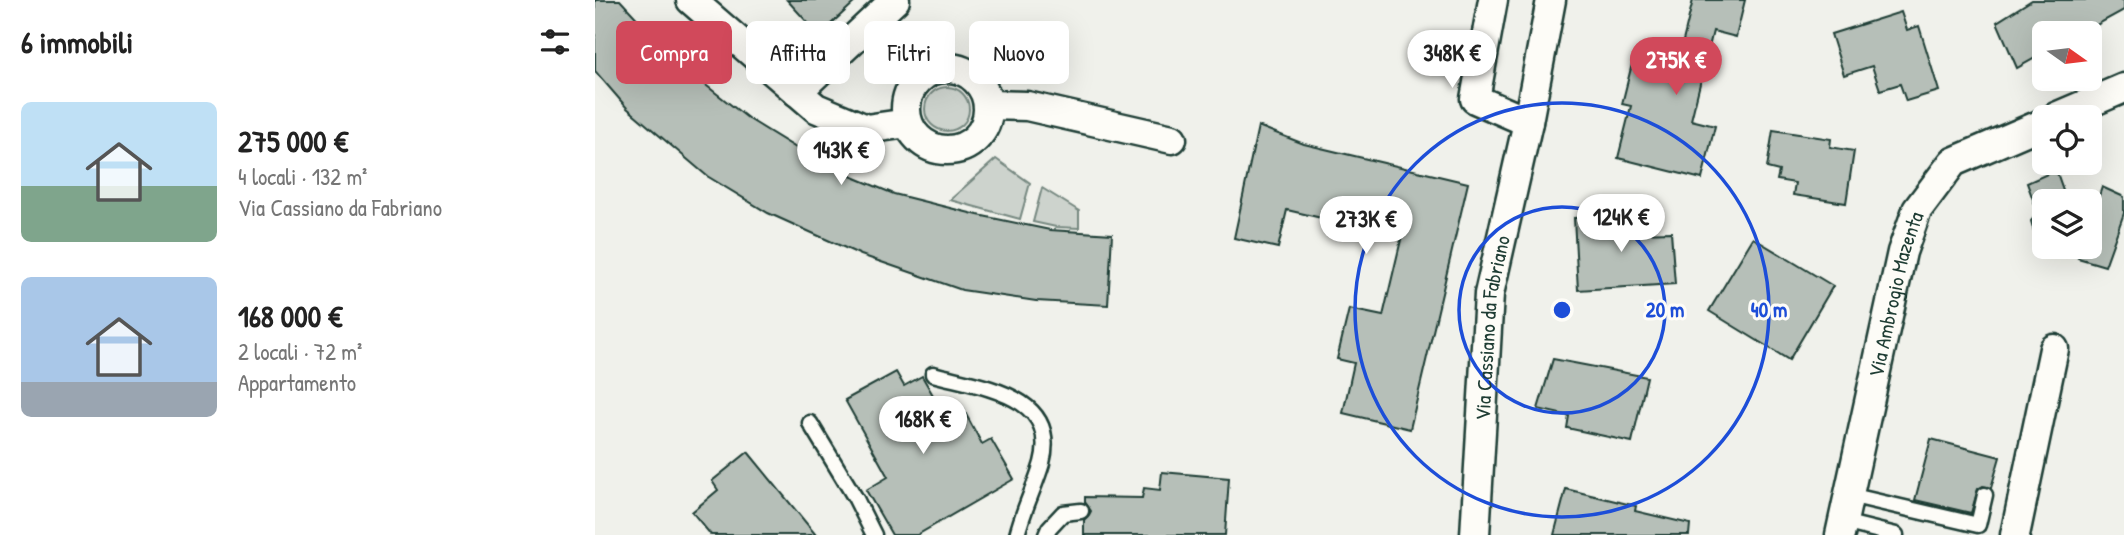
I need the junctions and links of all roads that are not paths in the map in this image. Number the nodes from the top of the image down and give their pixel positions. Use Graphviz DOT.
graph roads {
  1 [pos="895,0"];
  2 [pos="1493,0"];
  3 [pos="1551,0"];
  4 [pos="699,3"];
  5 [pos="2124,88"];
  6 [pos="797,92"];
  7 [pos="989,105"];
  8 [pos="2084,105"];
  9 [pos="1528,122"];
  10 [pos="908,123"];
  11 [pos="2032,127"];
  12 [pos="1172,139"];
  13 [pos="2054,349"];
  14 [pos="933,374"];
  15 [pos="810,423"];
  16 [pos="1849,495"];
  17 [pos="1985,495"];
  18 [pos="1081,511"];
  19 [pos="1842,528"];
  20 [pos="874,535"];
  21 [pos="1017,535"];
  22 [pos="1046,535"];
  23 [pos="1475,535"];
  24 [pos="1896,535"];
  25 [pos="2015,535"];
  1 -- 6 [label="street"];
  2 -- 9 [label="street"];
  3 -- 9 [label="street, Via Cassiano da Fabriano"];
  4 -- 6 [label="street"];
  5 -- 8 [label="street"];
  6 -- 10 [label="street"];
  7 -- 10 [label="street"];
  7 -- 10 [label="street"];
  7 -- 12 [label="street"];
  9 -- 23 [label="street, Via Cassiano da Fabriano"];
  11 -- 16 [label="street, Via Ambrogio Mazenta"];
  13 -- 25 [label="street"];
  14 -- 21 [label="lane"];
  15 -- 20 [label="lane"];
  16 -- 17 [label="lane"];
  16 -- 19 [label="street, Via Ambrogio Mazenta"];
  18 -- 22 [label="lane"];
  19 -- 24 [label="lane"];
}
